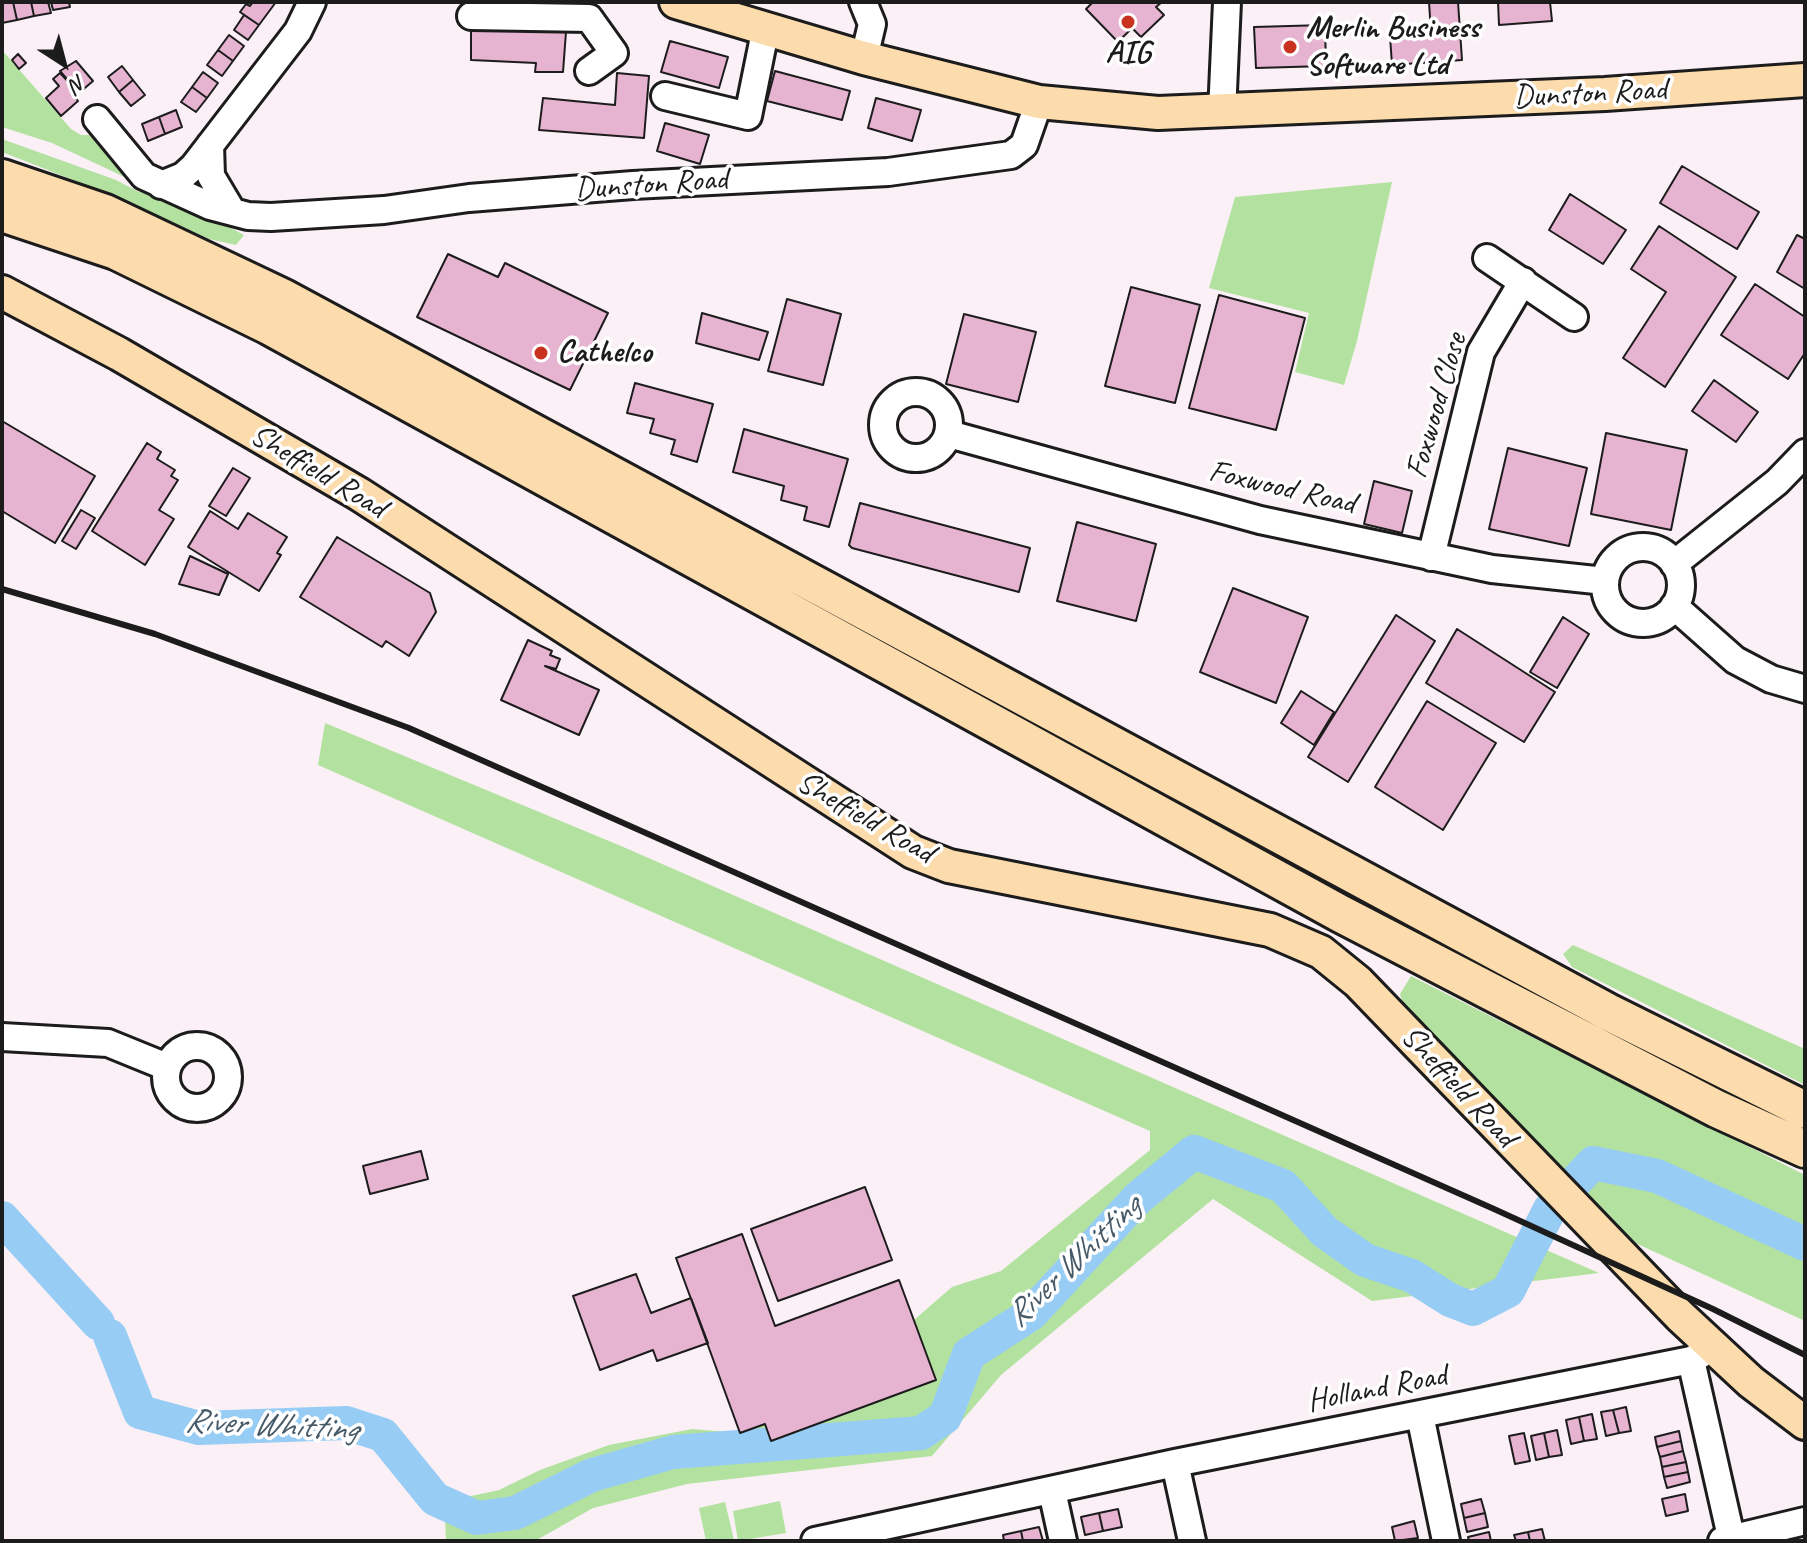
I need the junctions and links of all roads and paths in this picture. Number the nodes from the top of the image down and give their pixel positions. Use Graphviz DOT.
graph roads {
  1 [pos="312,2"];
  2 [pos="676,2"];
  3 [pos="863,2"];
  4 [pos="1227,2"];
  5 [pos="592,10"];
  6 [pos="471,16"];
  7 [pos="766,27"];
  8 [pos="864,58"];
  9 [pos="589,71"];
  10 [pos="1805,80"];
  11 [pos="665,96"];
  12 [pos="1039,102"];
  13 [pos="1222,113"];
  14 [pos="97,119"];
  15 [pos="210,145"];
  16 [pos="2,178"];
  17 [pos="161,185"];
  18 [pos="230,208"];
  19 [pos="2,213"];
  20 [pos="1487,258"];
  21 [pos="1523,281"];
  22 [pos="2,292"];
  23 [pos="1574,317"];
  24 [pos="949,434"];
  25 [pos="1805,453"];
  26 [pos="1431,557"];
  27 [pos="1674,564"];
  28 [pos="1605,581"];
  29 [pos="1674,606"];
  30 [pos="1805,689"];
  31 [pos="2,1037"];
  32 [pos="167,1067"];
  33 [pos="1805,1110"];
  34 [pos="1805,1149"];
  35 [pos="1700,1352"];
  36 [pos="1420,1415"];
  37 [pos="1805,1423"];
  38 [pos="1175,1463"];
  39 [pos="1052,1491"];
  40 [pos="1805,1521"];
  41 [pos="1728,1540"];
  42 [pos="815,1541"];
  43 [pos="1063,1541"];
  44 [pos="1192,1541"];
  45 [pos="1446,1541"];
  1 -- 15 [label="street"];
  2 -- 7 [label="main road, Dunston Road"];
  3 -- 8 [label="street"];
  4 -- 13 [label="street"];
  5 -- 6 [label="street"];
  5 -- 9 [label="street"];
  7 -- 8 [label="main road, Dunston Road"];
  7 -- 11 [label="street"];
  8 -- 12 [label="main road, Dunston Road"];
  10 -- 13 [label="main road, Dunston Road"];
  12 -- 13 [label="main road, Dunston Road"];
  12 -- 18 [label="street, Dunston Road"];
  14 -- 17 [label="street, Dunston Road"];
  15 -- 17 [label="street"];
  15 -- 18 [label="street"];
  16 -- 33 [label="highway"];
  17 -- 18 [label="street, Dunston Road"];
  19 -- 34 [label="highway"];
  20 -- 21 [label="street"];
  21 -- 23 [label="street"];
  21 -- 26 [label="street, Foxwood Close"];
  22 -- 35 [label="main road, Sheffield Road"];
  24 -- 26 [label="street, Foxwood Road"];
  25 -- 27 [label="street"];
  26 -- 28 [label="street, Foxwood Road"];
  27 -- 28 [label="street"];
  27 -- 29 [label="street"];
  28 -- 29 [label="street"];
  29 -- 30 [label="street"];
  31 -- 32 [label="street"];
  35 -- 36 [label="street, Holland Road"];
  35 -- 37 [label="main road, Sheffield Road"];
  35 -- 41 [label="street"];
  36 -- 38 [label="street, Holland Road"];
  36 -- 45 [label="street"];
  38 -- 39 [label="street, Holland Road"];
  38 -- 44 [label="street"];
  39 -- 42 [label="street, Holland Road"];
  39 -- 43 [label="street"];
  40 -- 41 [label="street"];
}
